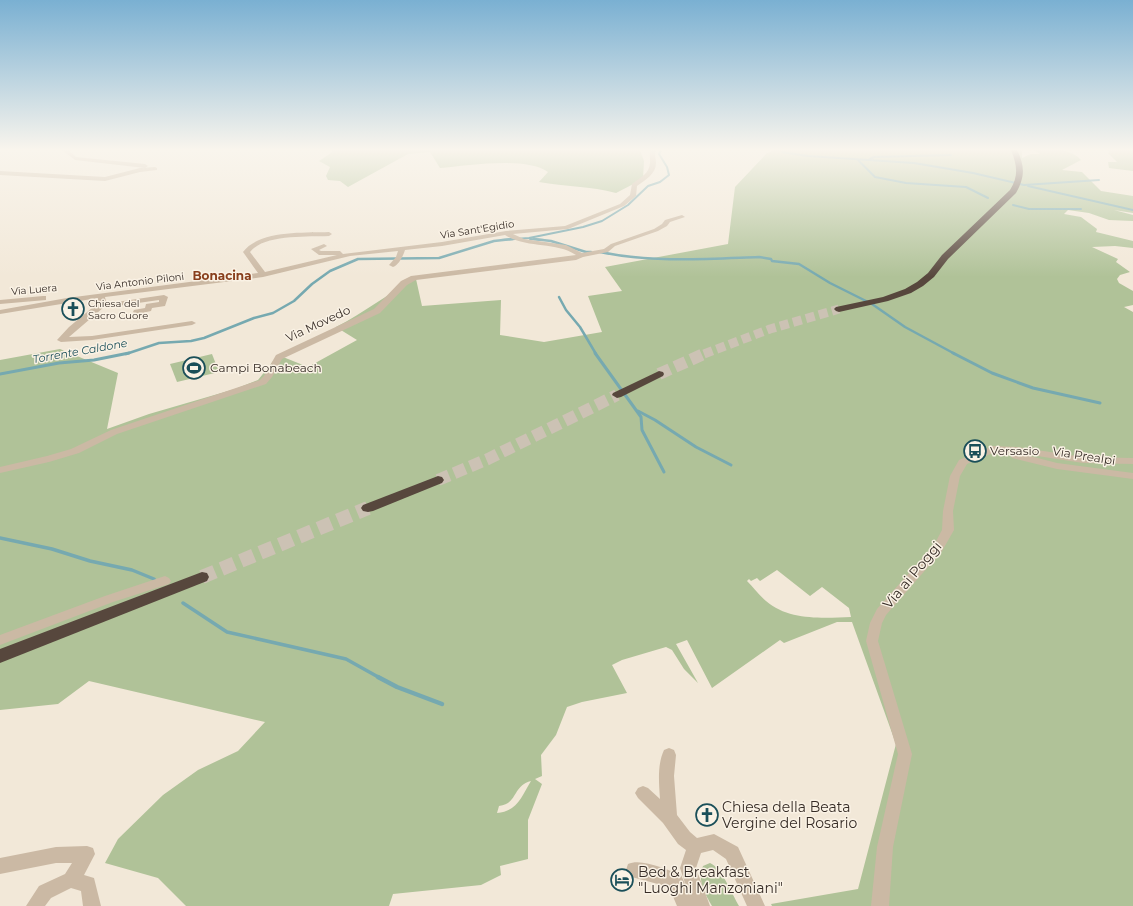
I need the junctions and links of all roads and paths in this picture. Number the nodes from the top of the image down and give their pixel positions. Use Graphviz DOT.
graph roads {
  1 [pos="633,192"];
  2 [pos="1012,192"];
  3 [pos="682,218"];
  4 [pos="329,234"];
  5 [pos="296,235"];
  6 [pos="510,237"];
  7 [pos="402,248"];
  8 [pos="350,254"];
  9 [pos="581,255"];
  10 [pos="396,261"];
  11 [pos="263,275"];
  12 [pos="67,300"];
  13 [pos="102,300"];
  14 [pos="0,302"];
  15 [pos="839,308"];
  16 [pos="0,312"];
  17 [pos="137,312"];
  18 [pos="192,323"];
  19 [pos="659,374"];
  20 [pos="617,396"];
  21 [pos="984,454"];
  22 [pos="1133,460"];
  23 [pos="0,470"];
  24 [pos="1133,476"];
  25 [pos="438,480"];
  26 [pos="368,508"];
  27 [pos="202,578"];
  28 [pos="165,581"];
  29 [pos="0,640"];
  30 [pos="0,656"];
  31 [pos="669,755"];
  32 [pos="643,793"];
  33 [pos="669,818"];
  34 [pos="695,847"];
  35 [pos="0,866"];
  36 [pos="634,870"];
  37 [pos="71,880"];
  38 [pos="35,906"];
  39 [pos="92,906"];
  40 [pos="686,906"];
  41 [pos="701,906"];
  42 [pos="756,906"];
  43 [pos="880,906"];
  1 -- 6 [label="street, Via Sant'Egidio"];
  2 -- 15 [label="highway"];
  3 -- 9 [label="street, Via Movedo"];
  4 -- 5 [label="street"];
  5 -- 8 [label="street"];
  5 -- 11 [label="street"];
  6 -- 7 [label="street, Via Sant'Egidio"];
  6 -- 9 [label="street"];
  7 -- 8 [label="street, Via Sant'Egidio"];
  7 -- 10 [label="street"];
  8 -- 11 [label="street, Via Sant'Egidio"];
  9 -- 23 [label="street, Via Movedo"];
  11 -- 13 [label="street, Via Antonio Piloni"];
  12 -- 13 [label="street, Via Antonio Piloni"];
  12 -- 14 [label="street, Via Luera"];
  12 -- 16 [label="street"];
  13 -- 17 [label="street"];
  13 -- 18 [label="street"];
  19 -- 20 [label="highway"];
  21 -- 22 [label="street, Via ai Poggi"];
  21 -- 24 [label="street, Via Prealpi"];
  21 -- 43 [label="street, Via ai Poggi"];
  25 -- 26 [label="highway"];
  27 -- 30 [label="highway"];
  28 -- 29 [label="street"];
  31 -- 33 [label="street"];
  32 -- 33 [label="street"];
  33 -- 34 [label="street"];
  34 -- 41 [label="street"];
  34 -- 42 [label="street"];
  35 -- 37 [label="street"];
  36 -- 40 [label="street"];
  37 -- 38 [label="street"];
  37 -- 39 [label="street"];
}
